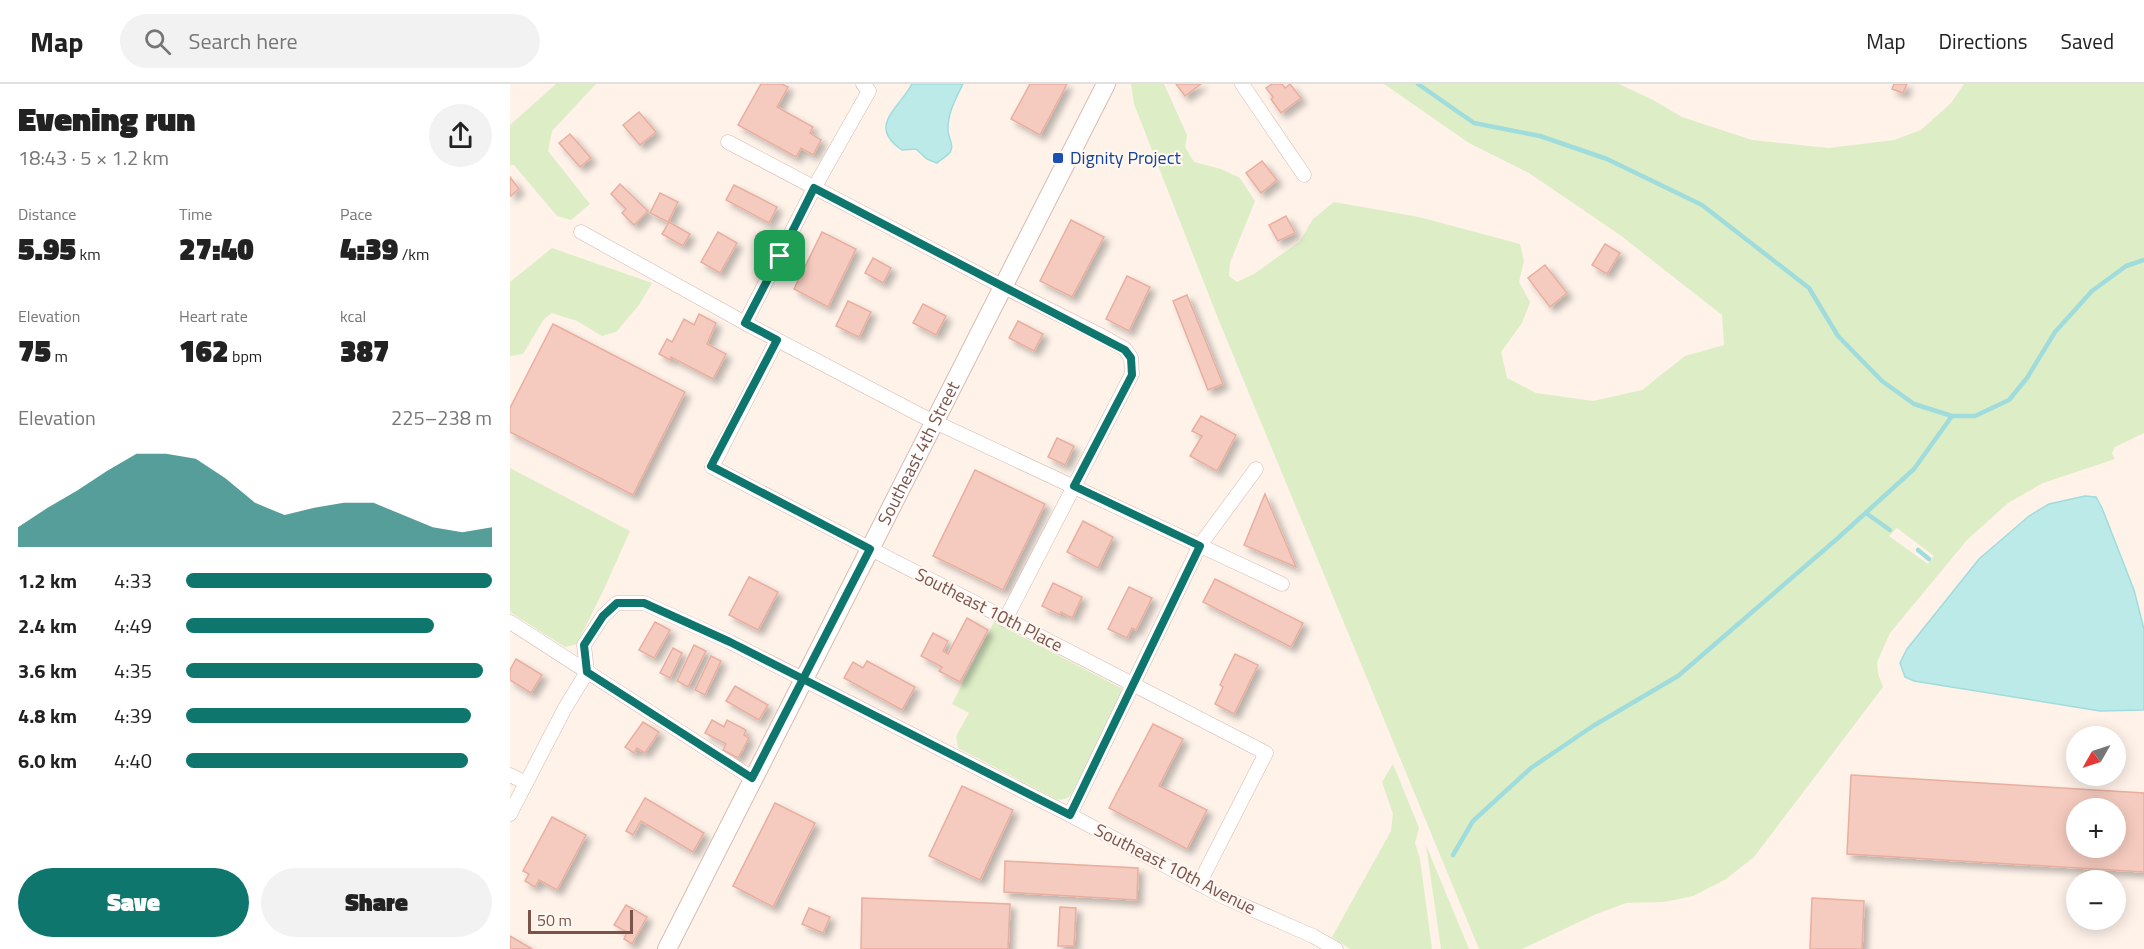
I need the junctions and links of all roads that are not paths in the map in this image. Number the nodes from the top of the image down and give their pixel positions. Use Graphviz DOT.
graph roads {
  1 [pos="863,84"];
  2 [pos="1106,84"];
  3 [pos="1242,84"];
  4 [pos="728,142"];
  5 [pos="1304,175"];
  6 [pos="814,188"];
  7 [pos="581,232"];
  8 [pos="1003,287"];
  9 [pos="745,323"];
  10 [pos="777,340"];
  11 [pos="936,420"];
  12 [pos="1256,469"];
  13 [pos="1074,486"];
  14 [pos="1200,546"];
  15 [pos="870,549"];
  16 [pos="1282,584"];
  17 [pos="1005,620"];
  18 [pos="510,622"];
  19 [pos="587,672"];
  20 [pos="803,679"];
  21 [pos="1134,685"];
  22 [pos="510,775"];
  23 [pos="752,778"];
  24 [pos="526,783"];
  25 [pos="510,814"];
  26 [pos="1070,815"];
  27 [pos="1199,884"];
  28 [pos="667,949"];
  29 [pos="1336,949"];
  1 -- 6 [label="street"];
  2 -- 8 [label="street, Southeast 4th Street"];
  3 -- 5 [label="street"];
  4 -- 6 [label="street"];
  6 -- 8 [label="street"];
  6 -- 9 [label="street"];
  7 -- 9 [label="street"];
  8 -- 11 [label="street, Southeast 4th Street"];
  8 -- 13 [label="street"];
  9 -- 10 [label="street"];
  10 -- 11 [label="street"];
  10 -- 15 [label="street, Southeast 10th Place"];
  11 -- 13 [label="street"];
  11 -- 15 [label="street, Southeast 4th Street"];
  12 -- 14 [label="street"];
  13 -- 14 [label="street"];
  13 -- 17 [label="street"];
  14 -- 16 [label="street"];
  14 -- 21 [label="street"];
  15 -- 17 [label="street, Southeast 10th Place"];
  15 -- 20 [label="street, Southeast 4th Street"];
  17 -- 21 [label="street, Southeast 10th Place"];
  18 -- 19 [label="street"];
  19 -- 20 [label="street, Southeast 10th Avenue"];
  19 -- 23 [label="street"];
  19 -- 24 [label="street"];
  20 -- 23 [label="street, Southeast 4th Street"];
  20 -- 26 [label="street, Southeast 10th Avenue"];
  21 -- 26 [label="street"];
  21 -- 27 [label="street, Southeast 10th Place"];
  22 -- 24 [label="street"];
  23 -- 28 [label="street, Southeast 4th Street"];
  24 -- 25 [label="street"];
  26 -- 27 [label="street, Southeast 10th Avenue"];
  27 -- 29 [label="street, Southeast 10th Avenue"];
}
